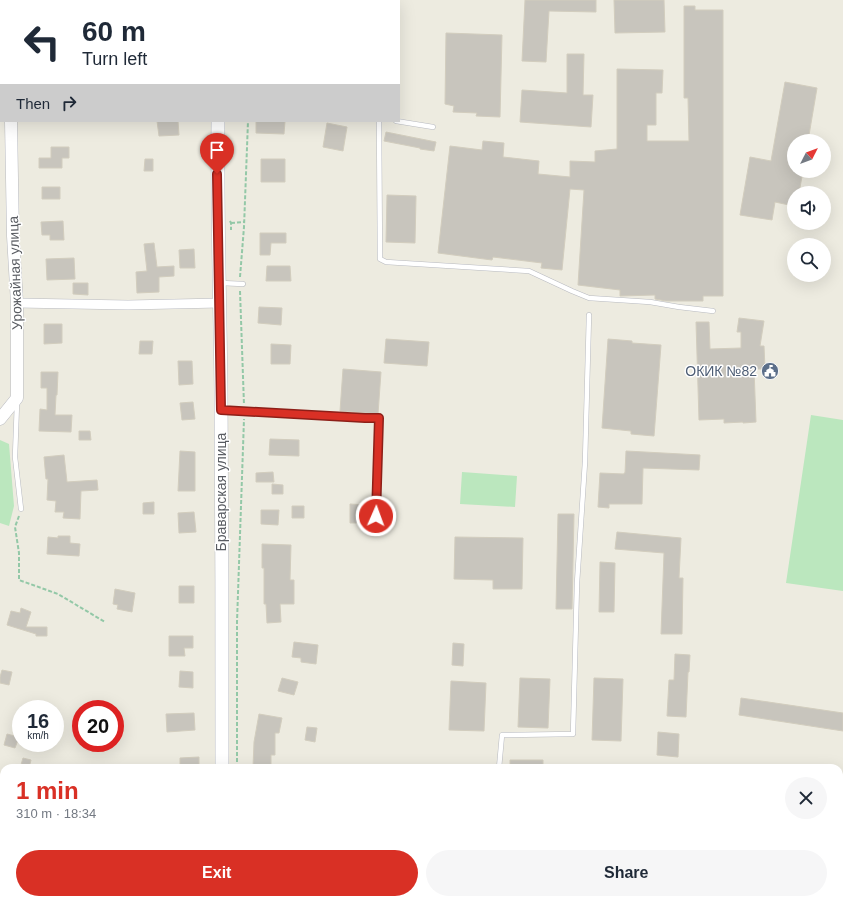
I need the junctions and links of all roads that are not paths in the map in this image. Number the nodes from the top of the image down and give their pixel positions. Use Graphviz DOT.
graph roads {
  1 [pos="11,122"];
  2 [pos="218,122"];
  3 [pos="379,122"];
  4 [pos="400,122"];
  5 [pos="433,128"];
  6 [pos="219,283"];
  7 [pos="241,283"];
  8 [pos="17,303"];
  9 [pos="220,303"];
  10 [pos="713,311"];
  11 [pos="589,315"];
  12 [pos="17,398"];
  13 [pos="221,410"];
  14 [pos="0,419"];
  15 [pos="21,509"];
  16 [pos="376,516"];
  17 [pos="222,764"];
  18 [pos="499,764"];
  1 -- 8 [label="street, Урожайная улица"];
  2 -- 6 [label="main road, Браварская улица"];
  3 -- 10 [label="lane"];
  4 -- 5 [label="lane"];
  6 -- 7 [label="lane"];
  6 -- 9 [label="main road, Браварская улица"];
  8 -- 9 [label="street"];
  8 -- 12 [label="street, Урожайная улица"];
  9 -- 13 [label="main road, Браварская улица"];
  11 -- 18 [label="lane"];
  12 -- 14 [label="street"];
  12 -- 15 [label="lane"];
  13 -- 16 [label="lane"];
  13 -- 17 [label="main road, Браварская улица"];
}
